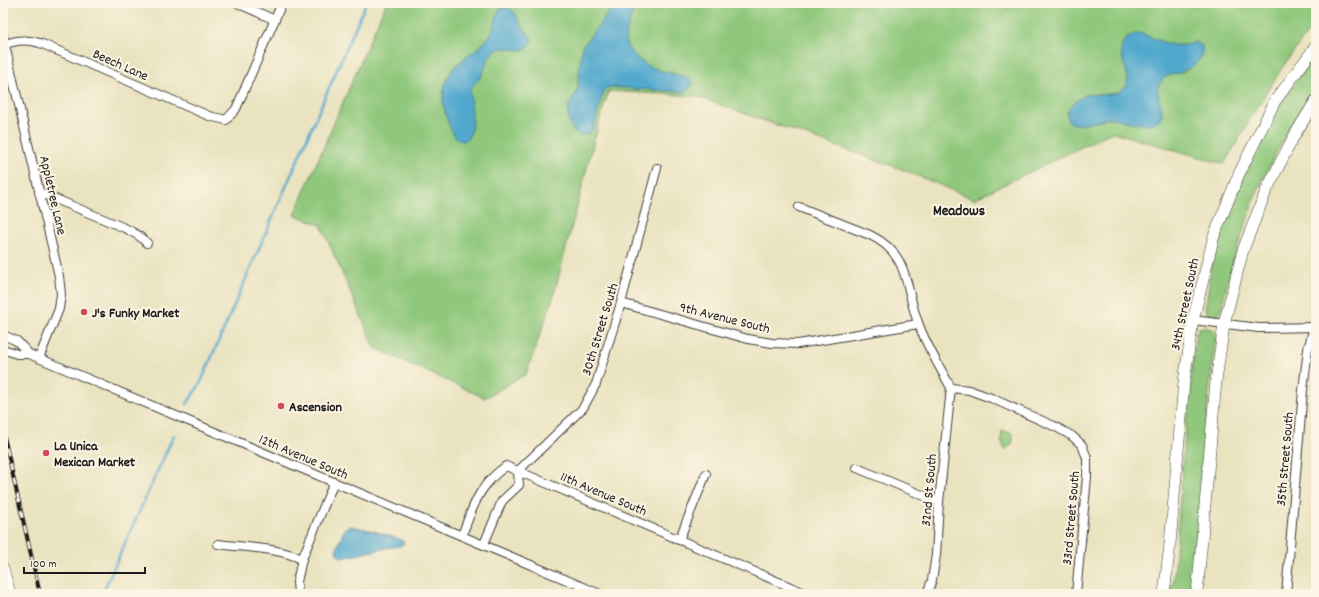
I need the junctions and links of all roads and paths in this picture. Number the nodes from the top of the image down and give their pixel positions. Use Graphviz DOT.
graph roads {
  1 [pos="237,3"];
  2 [pos="282,3"];
  3 [pos="275,20"];
  4 [pos="4,41"];
  5 [pos="1316,46"];
  6 [pos="1316,100"];
  7 [pos="657,168"];
  8 [pos="39,192"];
  9 [pos="799,207"];
  10 [pos="147,243"];
  11 [pos="621,303"];
  12 [pos="1193,320"];
  13 [pos="918,324"];
  14 [pos="1224,324"];
  15 [pos="1315,327"];
  16 [pos="3,335"];
  17 [pos="3,349"];
  18 [pos="29,354"];
  19 [pos="39,358"];
  20 [pos="951,388"];
  21 [pos="857,468"];
  22 [pos="518,471"];
  23 [pos="706,474"];
  24 [pos="334,482"];
  25 [pos="939,502"];
  26 [pos="462,535"];
  27 [pos="679,540"];
  28 [pos="218,544"];
  29 [pos="484,544"];
  30 [pos="302,559"];
  31 [pos="3,568"];
  32 [pos="10,594"];
  33 [pos="298,594"];
  34 [pos="600,594"];
  35 [pos="807,594"];
  36 [pos="927,594"];
  37 [pos="1076,594"];
  38 [pos="1164,594"];
  39 [pos="1196,594"];
  40 [pos="1286,594"];
  1 -- 3 [label="street"];
  2 -- 3 [label="street"];
  3 -- 4 [label="street, Beech Lane"];
  4 -- 8 [label="street, Appletree Lane"];
  5 -- 12 [label="main road, 34th Street South"];
  6 -- 14 [label="main road"];
  7 -- 11 [label="street, 30th Street South"];
  8 -- 10 [label="street"];
  8 -- 19 [label="street, Appletree Lane"];
  9 -- 13 [label="street"];
  11 -- 13 [label="street, 9th Avenue South"];
  11 -- 22 [label="street, 30th Street South"];
  12 -- 14 [label="street"];
  12 -- 38 [label="main road, 34th Street South"];
  13 -- 20 [label="street"];
  14 -- 15 [label="street"];
  14 -- 39 [label="main road"];
  15 -- 40 [label="street, 35th Street South"];
  16 -- 18 [label="street, 12th Avenue South"];
  17 -- 18 [label="street"];
  18 -- 19 [label="street, 12th Avenue South"];
  19 -- 24 [label="street, 12th Avenue South"];
  20 -- 25 [label="street, 32nd St South"];
  20 -- 37 [label="street, 33rd Street South"];
  21 -- 25 [label="street"];
  22 -- 26 [label="street"];
  22 -- 27 [label="street, 11th Avenue South"];
  22 -- 29 [label="street"];
  23 -- 27 [label="street"];
  24 -- 26 [label="street, 12th Avenue South"];
  24 -- 30 [label="street"];
  25 -- 36 [label="street, 32nd St South"];
  26 -- 29 [label="street, 12th Avenue South"];
  27 -- 35 [label="street, 11th Avenue South"];
  28 -- 30 [label="street"];
  29 -- 34 [label="street, 12th Avenue South"];
  30 -- 33 [label="street"];
  31 -- 32 [label="main road"];
}
